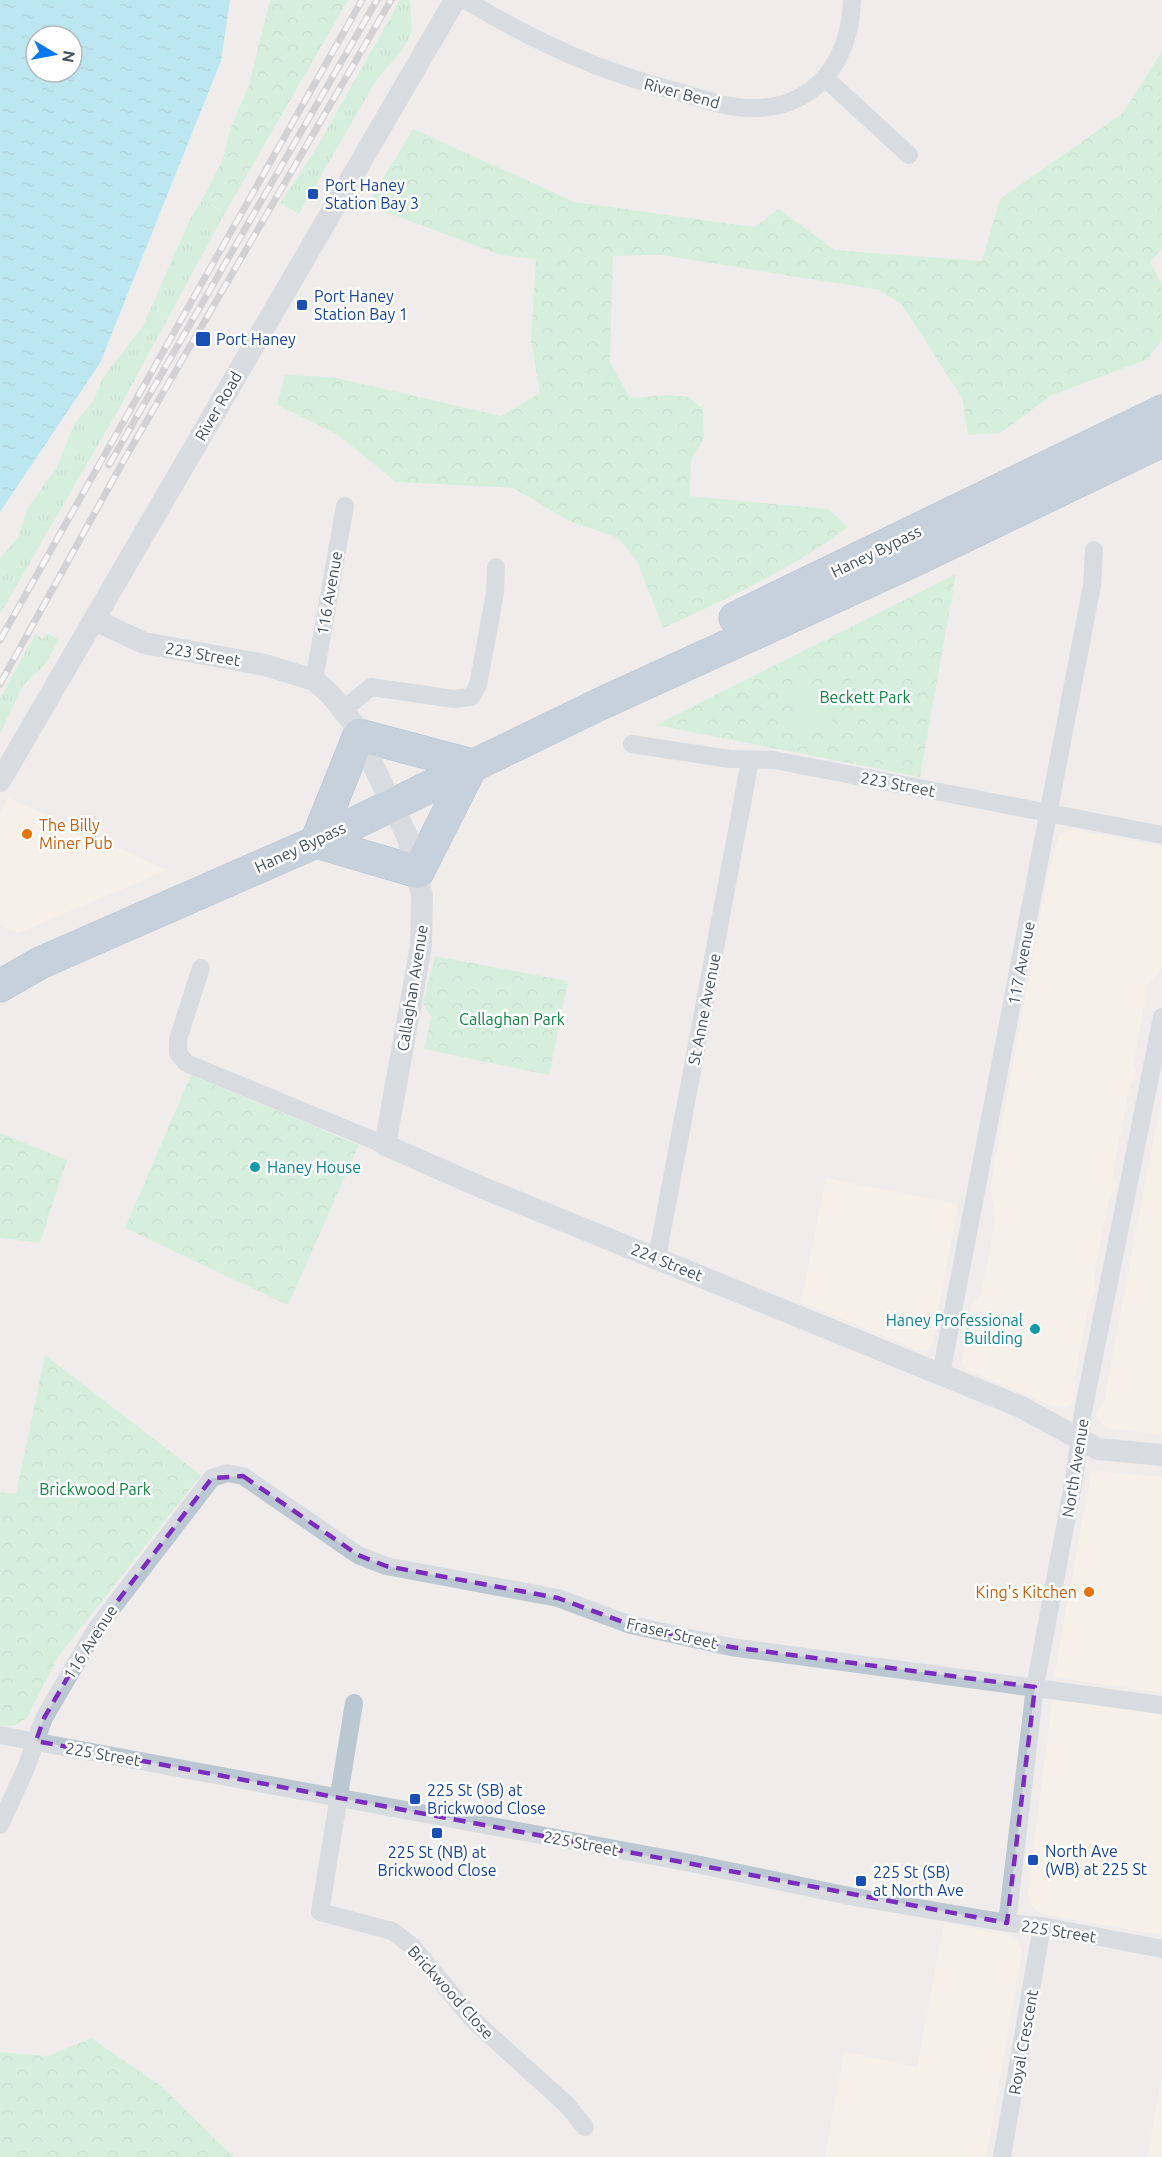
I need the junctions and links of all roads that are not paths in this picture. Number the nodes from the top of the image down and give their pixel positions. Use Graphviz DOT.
graph roads {
  1 [pos="455,0"];
  2 [pos="465,0"];
  3 [pos="852,0"];
  4 [pos="825,78"];
  5 [pos="909,155"];
  6 [pos="1162,411"];
  7 [pos="1162,441"];
  8 [pos="345,506"];
  9 [pos="1094,550"];
  10 [pos="496,567"];
  11 [pos="95,620"];
  12 [pos="314,681"];
  13 [pos="598,705"];
  14 [pos="351,722"];
  15 [pos="632,744"];
  16 [pos="750,761"];
  17 [pos="472,765"];
  18 [pos="0,781"];
  19 [pos="391,804"];
  20 [pos="1050,815"];
  21 [pos="1162,835"];
  22 [pos="316,842"];
  23 [pos="418,872"];
  24 [pos="201,968"];
  25 [pos="0,986"];
  26 [pos="1162,1017"];
  27 [pos="385,1145"];
  28 [pos="657,1258"];
  29 [pos="941,1374"];
  30 [pos="1079,1440"];
  31 [pos="1162,1455"];
  32 [pos="212,1478"];
  33 [pos="1035,1687"];
  34 [pos="354,1703"];
  35 [pos="1162,1705"];
  36 [pos="0,1735"];
  37 [pos="36,1742"];
  38 [pos="338,1797"];
  39 [pos="0,1825"];
  40 [pos="1007,1923"];
  41 [pos="1042,1926"];
  42 [pos="1162,1949"];
  43 [pos="585,2127"];
  44 [pos="1002,2157"];
  1 -- 11 [label="street, River Road"];
  2 -- 4 [label="street, River Bend"];
  3 -- 4 [label="street, River Bend"];
  4 -- 5 [label="street"];
  6 -- 13 [label="highway, Haney Bypass"];
  7 -- 13 [label="highway, Haney Bypass"];
  8 -- 12 [label="street, 116 Avenue"];
  9 -- 20 [label="street, 117 Avenue"];
  10 -- 14 [label="street"];
  11 -- 12 [label="street, 223 Street"];
  11 -- 18 [label="street, River Road"];
  12 -- 14 [label="street, Callaghan Avenue"];
  13 -- 17 [label="highway, Haney Bypass"];
  14 -- 17 [label="highway"];
  14 -- 19 [label="street, Callaghan Avenue"];
  14 -- 22 [label="highway"];
  15 -- 16 [label="street, 223 Street"];
  16 -- 20 [label="street, 223 Street"];
  16 -- 28 [label="street, St Anne Avenue"];
  17 -- 19 [label="highway, Haney Bypass"];
  17 -- 23 [label="highway"];
  19 -- 22 [label="highway, Haney Bypass"];
  19 -- 23 [label="street, Callaghan Avenue"];
  20 -- 21 [label="street, 223 Street"];
  20 -- 29 [label="street, 117 Avenue"];
  22 -- 23 [label="highway"];
  22 -- 25 [label="highway, Haney Bypass"];
  23 -- 27 [label="street, Callaghan Avenue"];
  24 -- 27 [label="street, 224 Street"];
  26 -- 30 [label="street, North Avenue"];
  27 -- 28 [label="street, 224 Street"];
  28 -- 29 [label="street, 224 Street"];
  29 -- 30 [label="street, 224 Street"];
  30 -- 31 [label="street, 224 Street"];
  30 -- 33 [label="street, North Avenue"];
  32 -- 33 [label="street, Fraser Street"];
  32 -- 37 [label="street, 116 Avenue"];
  33 -- 35 [label="street, Fraser Street"];
  33 -- 40 [label="street, North Avenue"];
  34 -- 38 [label="street, Brickwood Close"];
  36 -- 37 [label="street, 225 Street"];
  37 -- 38 [label="street, 225 Street"];
  37 -- 39 [label="street, 116 Avenue"];
  38 -- 40 [label="street, 225 Street"];
  38 -- 43 [label="street, Brickwood Close"];
  40 -- 41 [label="street, 225 Street"];
  41 -- 42 [label="street, 225 Street"];
  41 -- 44 [label="street, Royal Crescent"];
}
